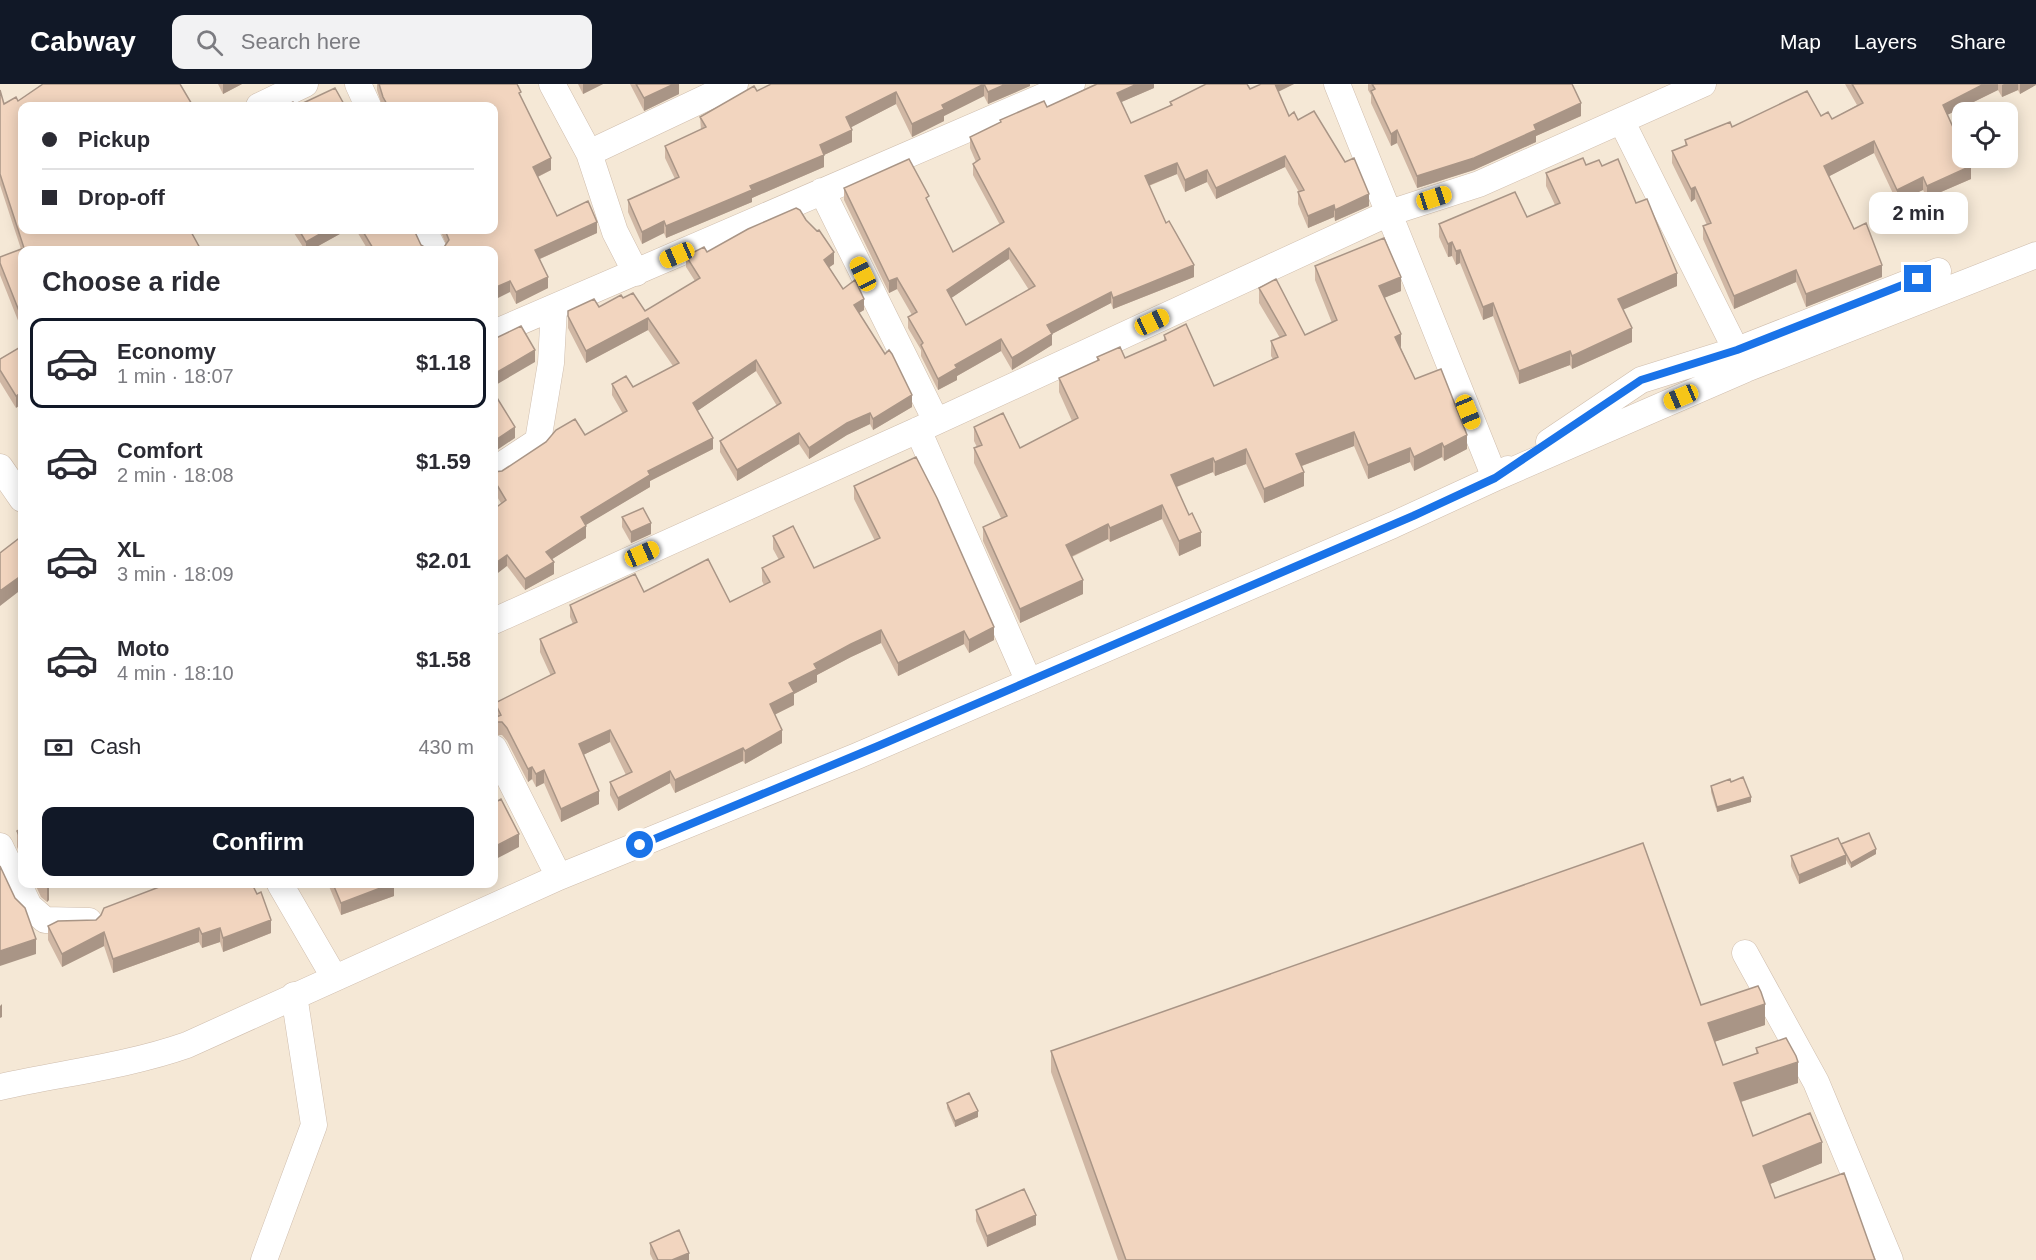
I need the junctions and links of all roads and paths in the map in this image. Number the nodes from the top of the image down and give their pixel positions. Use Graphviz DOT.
graph roads {
  1 [pos="305,84"];
  2 [pos="358,84"];
  3 [pos="552,84"];
  4 [pos="735,84"];
  5 [pos="1337,84"];
  6 [pos="1703,84"];
  7 [pos="1061,86"];
  8 [pos="267,102"];
  9 [pos="366,102"];
  10 [pos="1622,122"];
  11 [pos="589,153"];
  12 [pos="822,191"];
  13 [pos="1389,213"];
  14 [pos="2036,255"];
  15 [pos="1938,271"];
  16 [pos="636,273"];
  17 [pos="554,308"];
  18 [pos="498,331"];
  19 [pos="1741,360"];
  20 [pos="927,425"];
  21 [pos="0,467"];
  22 [pos="498,467"];
  23 [pos="1495,478"];
  24 [pos="18,493"];
  25 [pos="498,619"];
  26 [pos="1029,682"];
  27 [pos="498,756"];
  28 [pos="0,846"];
  29 [pos="559,877"];
  30 [pos="18,883"];
  31 [pos="20,888"];
  32 [pos="282,888"];
  33 [pos="89,921"];
  34 [pos="1745,953"];
  35 [pos="333,977"];
  36 [pos="294,995"];
  37 [pos="0,1087"];
  38 [pos="264,1260"];
  39 [pos="1890,1260"];
  1 -- 8 [label="street"];
  2 -- 9 [label="street"];
  3 -- 11 [label="street"];
  4 -- 11 [label="street"];
  5 -- 13 [label="street"];
  6 -- 10 [label="street"];
  7 -- 12 [label="street"];
  10 -- 13 [label="street"];
  10 -- 19 [label="street"];
  11 -- 16 [label="street"];
  12 -- 16 [label="street"];
  12 -- 20 [label="street"];
  13 -- 20 [label="street"];
  13 -- 23 [label="street"];
  14 -- 19 [label="street"];
  15 -- 19 [label="street"];
  16 -- 17 [label="street"];
  17 -- 18 [label="street"];
  17 -- 22 [label="street"];
  19 -- 23 [label="street"];
  20 -- 25 [label="street"];
  20 -- 26 [label="street"];
  21 -- 24 [label="street"];
  23 -- 26 [label="street"];
  26 -- 29 [label="street"];
  27 -- 29 [label="street"];
  28 -- 30 [label="street"];
  29 -- 35 [label="street"];
  31 -- 33 [label="street"];
  32 -- 35 [label="street"];
  34 -- 39 [label="street"];
  35 -- 36 [label="street"];
  36 -- 37 [label="street"];
  36 -- 38 [label="street"];
}
